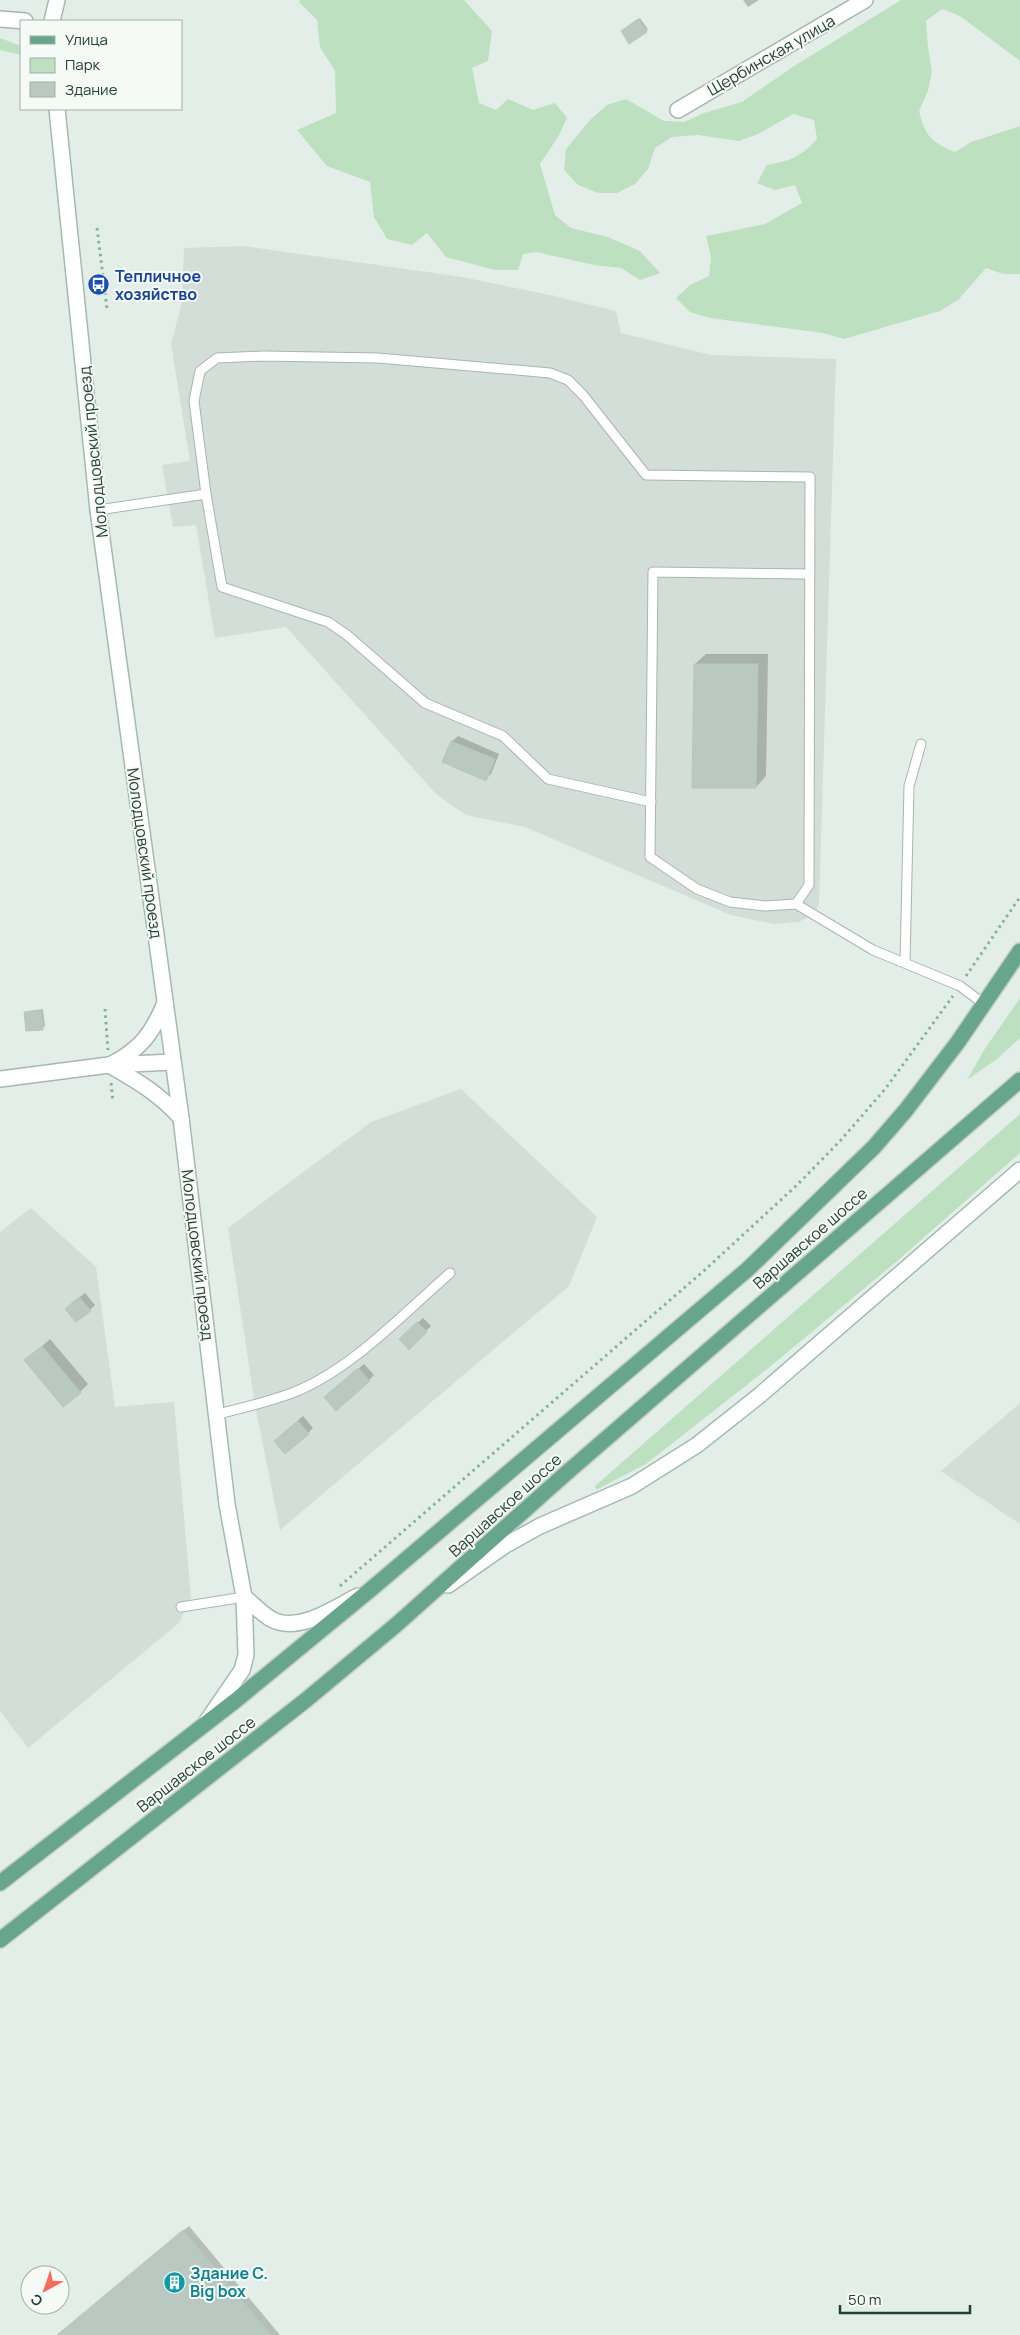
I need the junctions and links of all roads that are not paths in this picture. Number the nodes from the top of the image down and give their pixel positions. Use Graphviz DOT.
graph roads {
  1 [pos="57,0"];
  2 [pos="865,0"];
  3 [pos="0,18"];
  4 [pos="20,20"];
  5 [pos="52,20"];
  6 [pos="57,110"];
  7 [pos="678,110"];
  8 [pos="206,494"];
  9 [pos="98,510"];
  10 [pos="808,574"];
  11 [pos="922,744"];
  12 [pos="651,802"];
  13 [pos="796,904"];
  14 [pos="1020,951"];
  15 [pos="905,962"];
  16 [pos="165,1003"];
  17 [pos="984,1004"];
  18 [pos="173,1062"];
  19 [pos="109,1065"];
  20 [pos="0,1079"];
  21 [pos="1020,1080"];
  22 [pos="181,1118"];
  23 [pos="1020,1170"];
  24 [pos="450,1273"];
  25 [pos="218,1414"];
  26 [pos="370,1590"];
  27 [pos="244,1597"];
  28 [pos="181,1607"];
  29 [pos="416,1608"];
  30 [pos="205,1724"];
  31 [pos="0,1883"];
  32 [pos="0,1940"];
  1 -- 5 [label="street"];
  2 -- 7 [label="street, Щербинская улица"];
  3 -- 4 [label="street"];
  6 -- 9 [label="street, Молодцовский проезд"];
  8 -- 9 [label="lane"];
  8 -- 10 [label="lane"];
  8 -- 12 [label="lane"];
  9 -- 16 [label="street, Молодцовский проезд"];
  10 -- 12 [label="lane"];
  10 -- 13 [label="lane"];
  11 -- 15 [label="lane"];
  12 -- 13 [label="lane"];
  13 -- 15 [label="lane"];
  14 -- 17 [label="main road, Варшавское шоссе"];
  15 -- 17 [label="lane"];
  16 -- 18 [label="street, Молодцовский проезд"];
  16 -- 19 [label="street"];
  17 -- 26 [label="main road, Варшавское шоссе"];
  18 -- 19 [label="street"];
  18 -- 22 [label="street, Молодцовский проезд"];
  19 -- 20 [label="street"];
  19 -- 22 [label="street"];
  21 -- 29 [label="main road, Варшавское шоссе"];
  22 -- 25 [label="street, Молодцовский проезд"];
  23 -- 29 [label="street"];
  24 -- 25 [label="lane"];
  25 -- 27 [label="street, Молодцовский проезд"];
  26 -- 27 [label="street"];
  26 -- 30 [label="main road, Варшавское шоссе"];
  27 -- 28 [label="lane"];
  27 -- 30 [label="street, Молодцовский проезд"];
  29 -- 32 [label="main road, Варшавское шоссе"];
  30 -- 31 [label="main road, Варшавское шоссе"];
}
